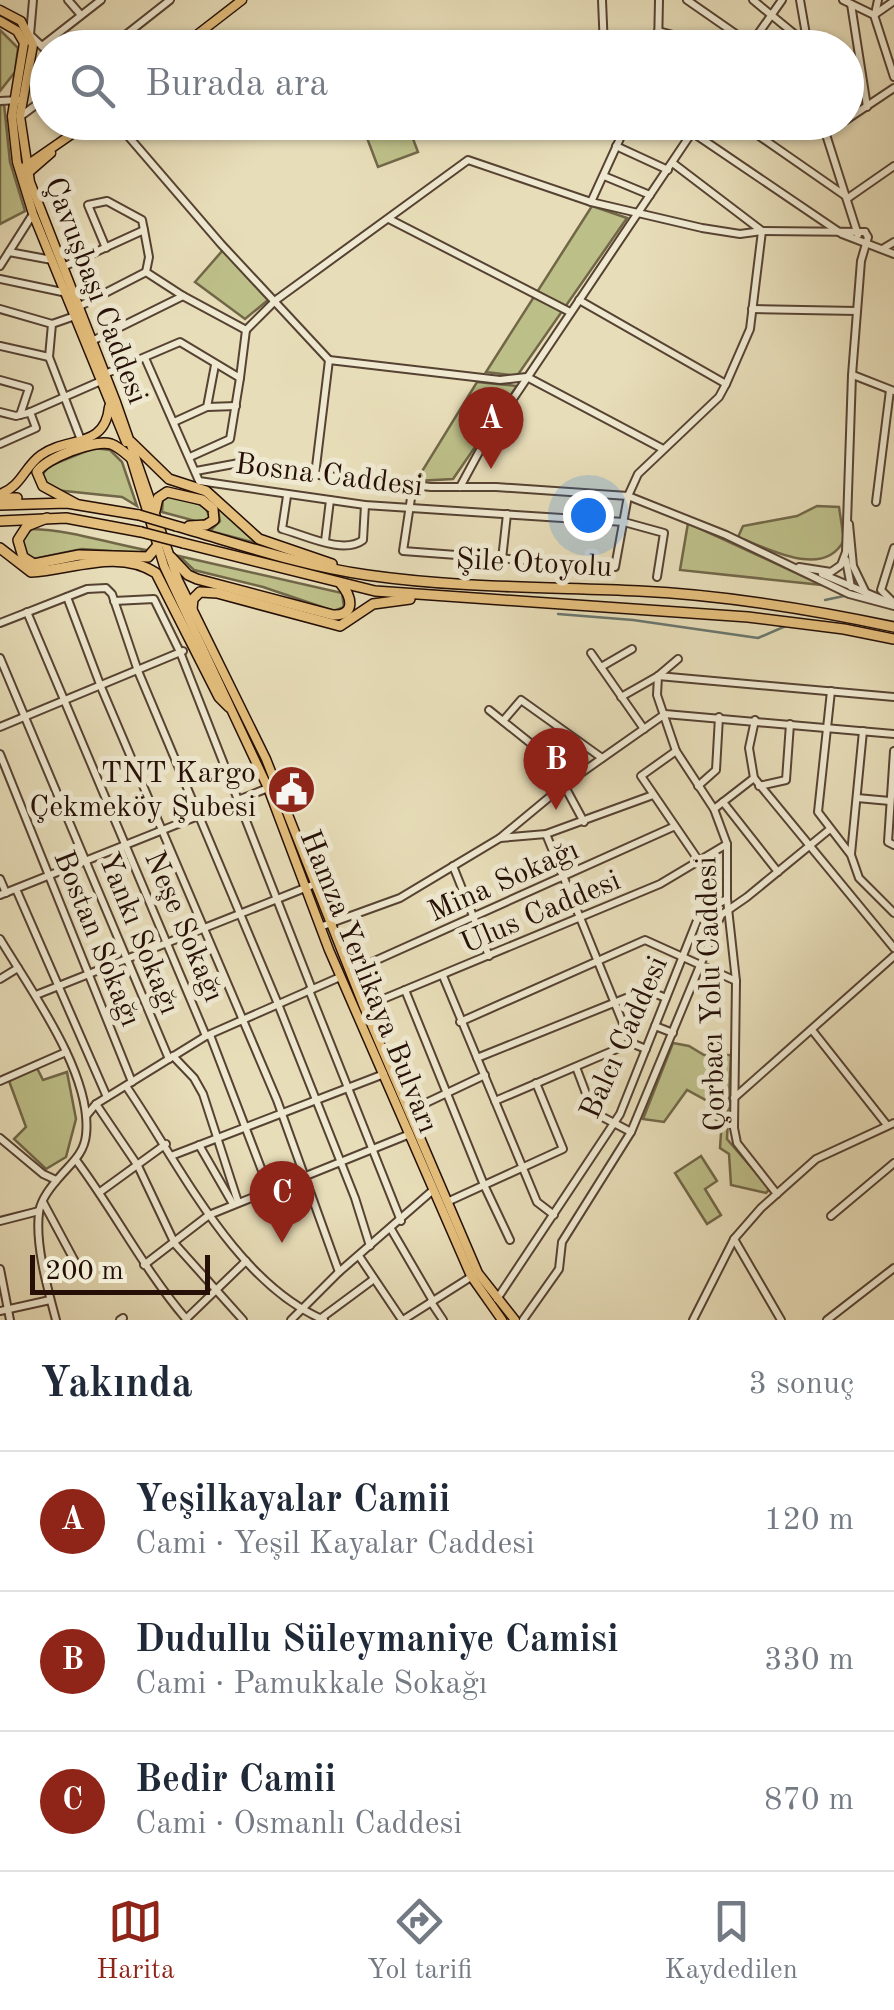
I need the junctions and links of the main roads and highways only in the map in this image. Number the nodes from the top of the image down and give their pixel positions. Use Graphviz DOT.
graph roads {
  1 [pos="242,0"];
  2 [pos="0,10"];
  3 [pos="0,20"];
  4 [pos="203,30"];
  5 [pos="26,36"];
  6 [pos="30,46"];
  7 [pos="30,64"];
  8 [pos="19,100"];
  9 [pos="64,140"];
  10 [pos="24,170"];
  11 [pos="69,292"];
  12 [pos="77,311"];
  13 [pos="103,378"];
  14 [pos="109,402"];
  15 [pos="131,442"];
  16 [pos="132,458"];
  17 [pos="0,499"];
  18 [pos="76,504"];
  19 [pos="155,511"];
  20 [pos="47,518"];
  21 [pos="0,521"];
  22 [pos="176,526"];
  23 [pos="158,544"];
  24 [pos="0,548"];
  25 [pos="171,557"];
  26 [pos="363,574"];
  27 [pos="341,584"];
  28 [pos="458,597"];
  29 [pos="192,609"];
  30 [pos="894,627"];
  31 [pos="894,639"];
  32 [pos="228,707"];
  33 [pos="272,787"];
  34 [pos="387,1072"];
  35 [pos="413,1132"];
  36 [pos="443,1204"];
  37 [pos="475,1275"];
  38 [pos="502,1320"];
  39 [pos="514,1320"];
  1 -- 4 [label="main road"];
  2 -- 5 [label="main road"];
  3 -- 5 [label="main road"];
  5 -- 6 [label="main road, Çavuşbaşı Caddesi"];
  7 -- 8 [label="main road, Çavuşbaşı Caddesi"];
  8 -- 10 [label="main road, Çavuşbaşı Caddesi"];
  8 -- 10 [label="main road, Çavuşbaşı Caddesi"];
  9 -- 10 [label="main road"];
  10 -- 11 [label="main road, Çavuşbaşı Caddesi"];
  10 -- 11 [label="main road, Çavuşbaşı Caddesi"];
  11 -- 12 [label="main road, Çavuşbaşı Caddesi"];
  12 -- 13 [label="main road, Çavuşbaşı Caddesi"];
  12 -- 13 [label="main road, Çavuşbaşı Caddesi"];
  13 -- 14 [label="main road, Çavuşbaşı Caddesi"];
  13 -- 15 [label="main road, Çavuşbaşı Caddesi"];
  14 -- 16 [label="main road, Çavuşbaşı Caddesi"];
  14 -- 17 [label="main road"];
  15 -- 19 [label="main road, Çavuşbaşı Caddesi"];
  15 -- 26 [label="highway"];
  16 -- 18 [label="highway"];
  16 -- 23 [label="main road, Çavuşbaşı Caddesi"];
  17 -- 18 [label="highway"];
  18 -- 22 [label="highway, Şile Otoyolu, bridge"];
  19 -- 22 [label="highway"];
  19 -- 25 [label="main road, Çavuşbaşı Caddesi"];
  20 -- 21 [label="highway"];
  20 -- 23 [label="highway"];
  20 -- 27 [label="highway, Şile Otoyolu, bridge"];
  22 -- 26 [label="highway, Şile Otoyolu"];
  23 -- 32 [label="main road, Hamza Yerlikaya Bulvarı"];
  24 -- 32 [label="highway"];
  25 -- 27 [label="highway"];
  25 -- 29 [label="main road, Hamza Yerlikaya Bulvarı"];
  26 -- 30 [label="highway, Şile Otoyolu"];
  27 -- 28 [label="highway, Şile Otoyolu"];
  28 -- 29 [label="highway"];
  28 -- 31 [label="highway, Şile Otoyolu"];
  29 -- 33 [label="main road, Hamza Yerlikaya Bulvarı"];
  32 -- 33 [label="main road, Hamza Yerlikaya Bulvarı"];
  33 -- 34 [label="main road, Hamza Yerlikaya Bulvarı"];
  33 -- 34 [label="main road, Hamza Yerlikaya Bulvarı"];
  34 -- 35 [label="main road, Hamza Yerlikaya Bulvarı"];
  34 -- 35 [label="main road, Hamza Yerlikaya Bulvarı"];
  35 -- 36 [label="main road, Hamza Yerlikaya Bulvarı"];
  35 -- 36 [label="main road, Hamza Yerlikaya Bulvarı"];
  36 -- 37 [label="main road, Hamza Yerlikaya Bulvarı"];
  37 -- 38 [label="main road, Hamza Yerlikaya Bulvarı"];
  37 -- 39 [label="main road, Hamza Yerlikaya Bulvarı"];
}
